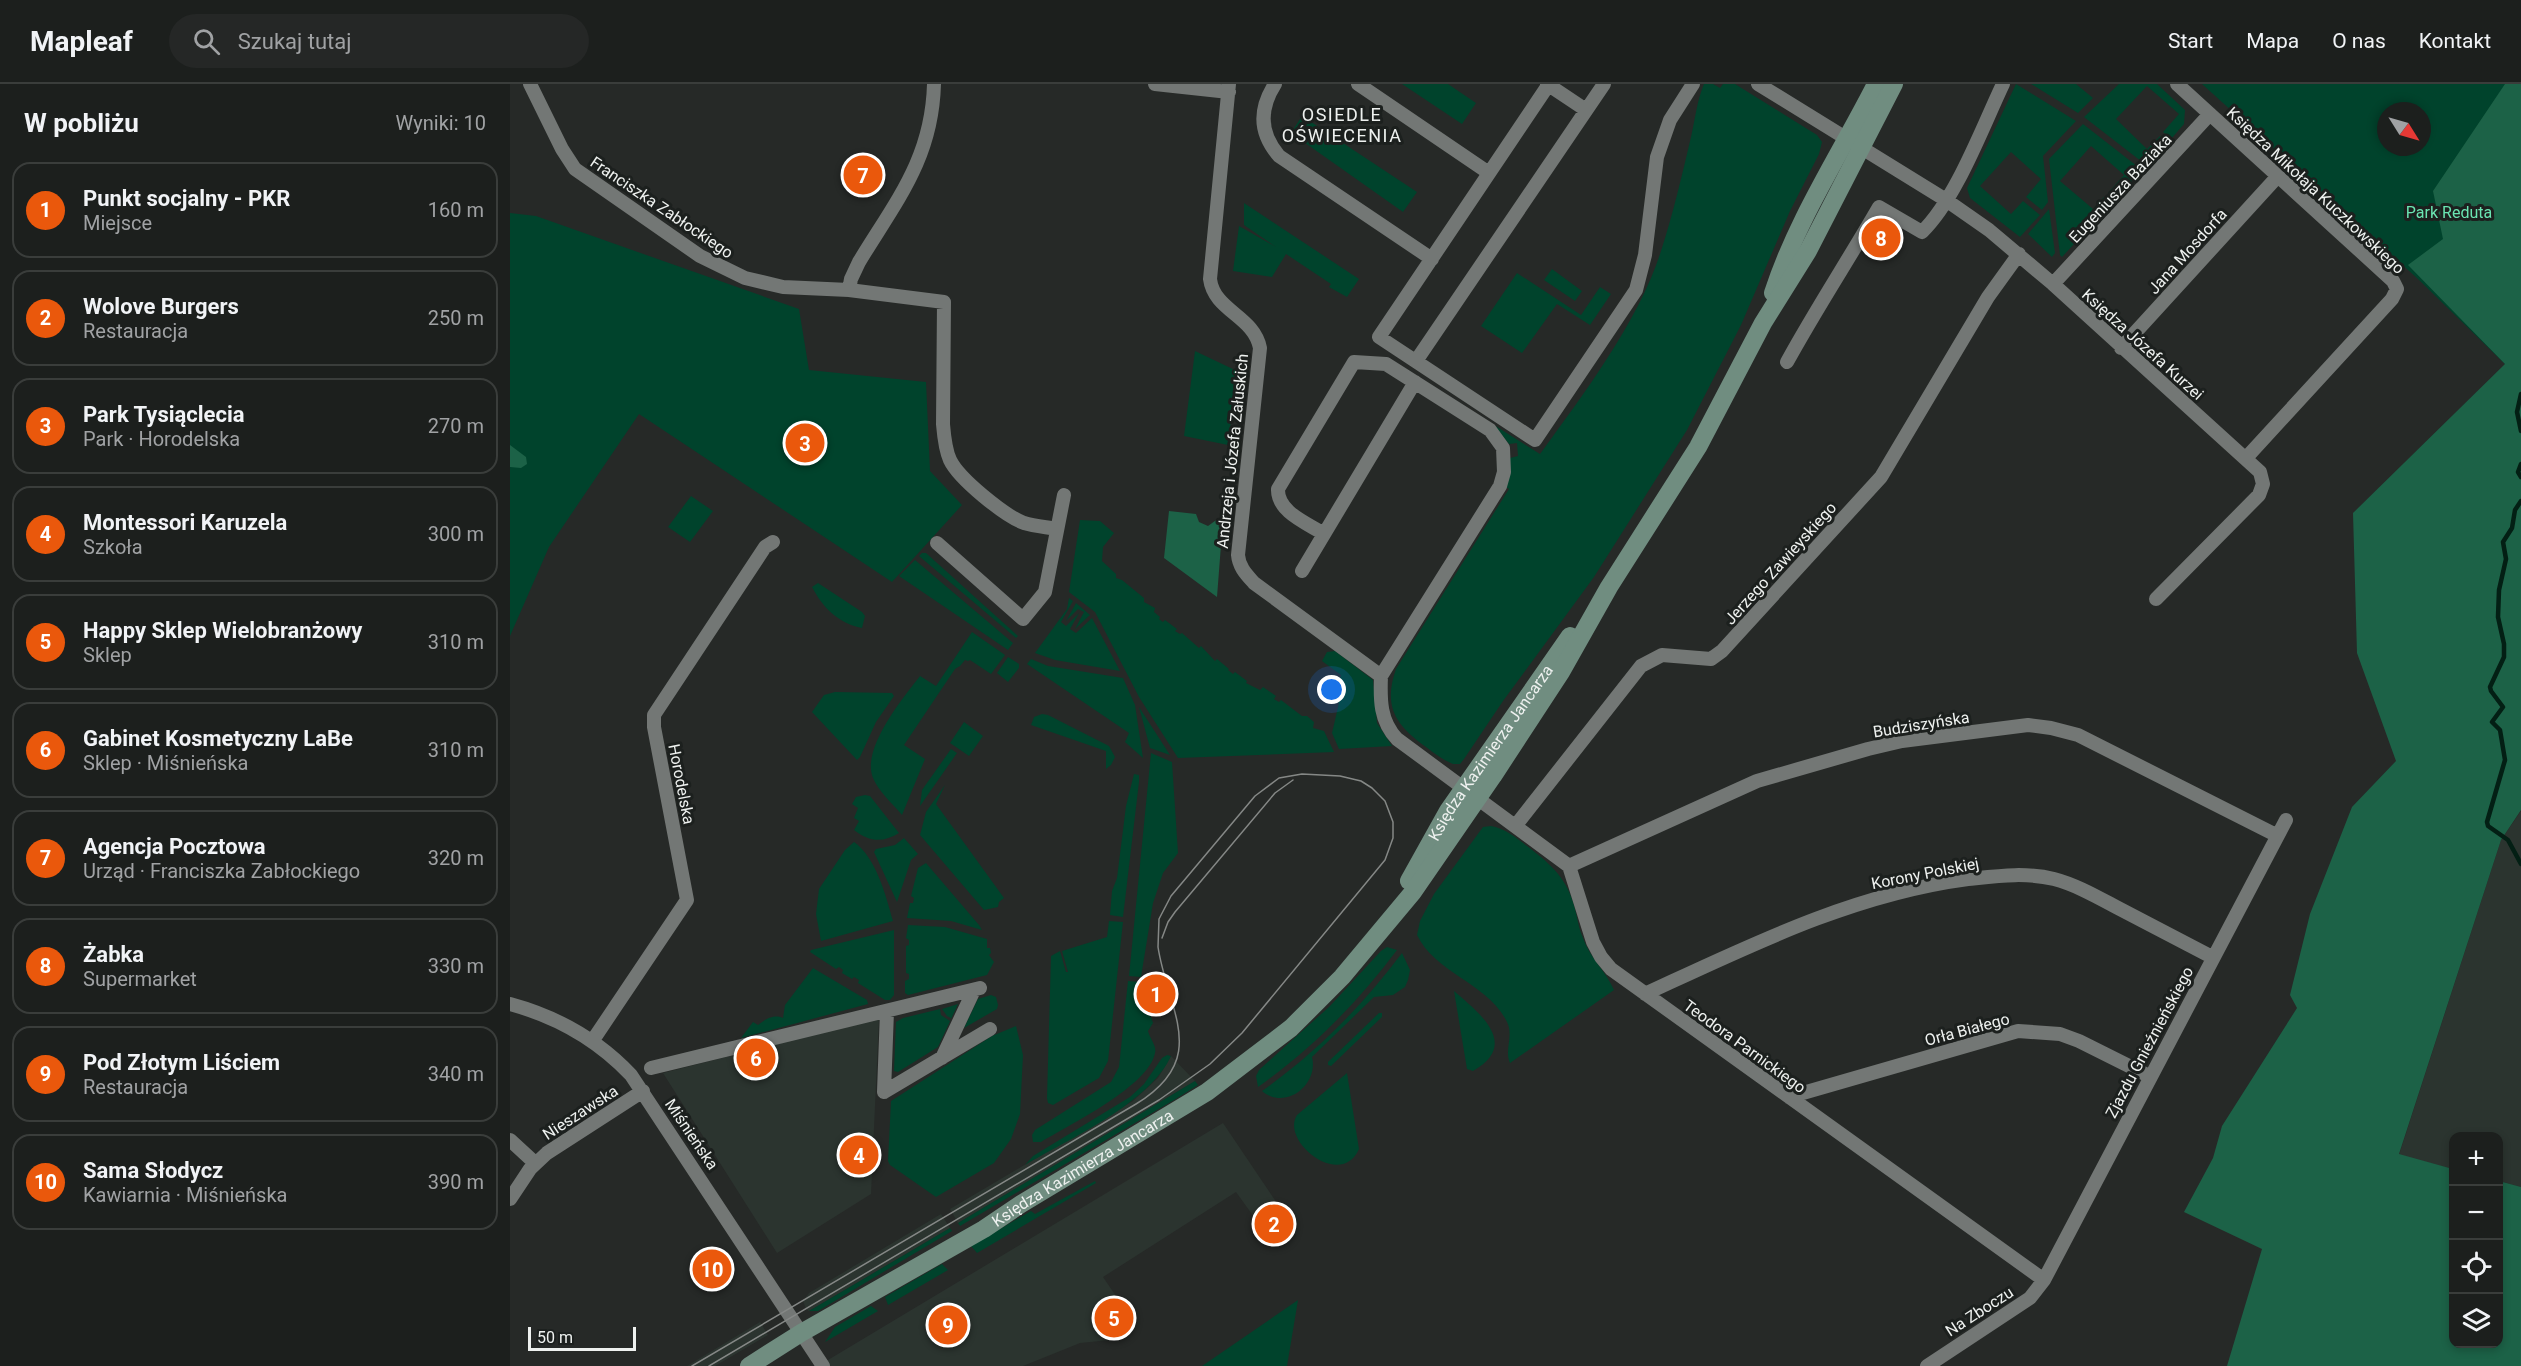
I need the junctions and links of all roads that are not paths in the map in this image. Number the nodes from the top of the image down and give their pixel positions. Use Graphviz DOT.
graph roads {
  1 [pos="530,84"];
  2 [pos="934,84"];
  3 [pos="1155,84"];
  4 [pos="1275,84"];
  5 [pos="1358,84"];
  6 [pos="1548,84"];
  7 [pos="1604,84"];
  8 [pos="1693,84"];
  9 [pos="1758,84"];
  10 [pos="1876,84"];
  11 [pos="1894,84"];
  12 [pos="2003,84"];
  13 [pos="2177,84"];
  14 [pos="1229,88"];
  15 [pos="1586,110"];
  16 [pos="2210,114"];
  17 [pos="1854,143"];
  18 [pos="1490,173"];
  19 [pos="2278,176"];
  20 [pos="1946,200"];
  21 [pos="2019,254"];
  22 [pos="1432,259"];
  23 [pos="2053,284"];
  24 [pos="849,290"];
  25 [pos="2121,348"];
  26 [pos="1416,361"];
  27 [pos="1788,362"];
  28 [pos="1415,382"];
  29 [pos="2246,459"];
  30 [pos="1064,495"];
  31 [pos="1056,529"];
  32 [pos="1324,534"];
  33 [pos="773,542"];
  34 [pos="937,543"];
  35 [pos="1302,571"];
  36 [pos="2156,599"];
  37 [pos="1380,676"];
  38 [pos="1471,793"];
  39 [pos="2286,820"];
  40 [pos="1516,825"];
  41 [pos="2276,835"];
  42 [pos="1569,866"];
  43 [pos="2212,957"];
  44 [pos="1645,994"];
  45 [pos="510,1004"];
  46 [pos="887,1011"];
  47 [pos="990,1029"];
  48 [pos="593,1040"];
  49 [pos="942,1058"];
  50 [pos="651,1068"];
  51 [pos="2149,1076"];
  52 [pos="643,1091"];
  53 [pos="1789,1097"];
  54 [pos="510,1140"];
  55 [pos="535,1163"];
  56 [pos="510,1199"];
  57 [pos="2044,1280"];
  58 [pos="801,1332"];
  59 [pos="749,1366"];
  60 [pos="823,1366"];
  61 [pos="1928,1366"];
  1 -- 24 [label="street, Franciszka Zabłockiego"];
  2 -- 24 [label="street"];
  3 -- 14 [label="street"];
  4 -- 22 [label="street"];
  5 -- 18 [label="street"];
  6 -- 15 [label="street"];
  6 -- 18 [label="street"];
  7 -- 15 [label="street"];
  8 -- 26 [label="street"];
  9 -- 17 [label="street, Księdza Józefa Kurzei"];
  10 -- 17 [label="street"];
  11 -- 17 [label="street"];
  12 -- 20 [label="street"];
  13 -- 16 [label="street, Księdza Mikołaja Kuczkowskiego"];
  14 -- 37 [label="street, Andrzeja i Józefa Załuskich"];
  15 -- 26 [label="street"];
  16 -- 19 [label="street, Księdza Mikołaja Kuczkowskiego"];
  16 -- 23 [label="street, Eugeniusza Baziaka"];
  17 -- 20 [label="street, Księdza Józefa Kurzei"];
  17 -- 38 [label="street, Księdza Kazimierza Jancarza"];
  18 -- 22 [label="street"];
  19 -- 25 [label="street, Jana Mosdorfa"];
  19 -- 29 [label="street, Księdza Mikołaja Kuczkowskiego"];
  20 -- 21 [label="street, Księdza Józefa Kurzei"];
  20 -- 27 [label="street"];
  21 -- 23 [label="street, Księdza Józefa Kurzei"];
  21 -- 40 [label="street, Jerzego Zawieyskiego"];
  22 -- 26 [label="street"];
  23 -- 25 [label="street, Księdza Józefa Kurzei"];
  24 -- 31 [label="street, Franciszka Zabłockiego"];
  25 -- 29 [label="street, Księdza Józefa Kurzei"];
  28 -- 32 [label="street"];
  28 -- 32 [label="street"];
  28 -- 37 [label="street"];
  29 -- 36 [label="street, Księdza Józefa Kurzei"];
  30 -- 31 [label="street"];
  31 -- 34 [label="street"];
  32 -- 35 [label="street"];
  33 -- 48 [label="street, Horodelska"];
  37 -- 38 [label="street"];
  38 -- 40 [label="street"];
  38 -- 58 [label="street, Księdza Kazimierza Jancarza"];
  39 -- 41 [label="street, Zjazdu Gnieźnieńskiego"];
  40 -- 42 [label="street"];
  41 -- 42 [label="street, Budziszyńska"];
  41 -- 43 [label="street, Zjazdu Gnieźnieńskiego"];
  42 -- 44 [label="street, Teodora Parnickiego"];
  43 -- 44 [label="street, Korony Polskiej"];
  43 -- 51 [label="street, Zjazdu Gnieźnieńskiego"];
  44 -- 53 [label="street, Teodora Parnickiego"];
  45 -- 48 [label="street, Miśnieńska"];
  46 -- 49 [label="street"];
  46 -- 49 [label="street"];
  46 -- 50 [label="street"];
  47 -- 49 [label="street"];
  48 -- 52 [label="street, Miśnieńska"];
  51 -- 53 [label="street, Orła Białego"];
  51 -- 57 [label="street, Zjazdu Gnieźnieńskiego"];
  52 -- 55 [label="street, Nieszawska"];
  52 -- 58 [label="street, Miśnieńska"];
  53 -- 57 [label="street, Teodora Parnickiego"];
  54 -- 55 [label="street, Nieszawska"];
  55 -- 56 [label="street, Nieszawska"];
  57 -- 61 [label="street, Na Zboczu"];
  58 -- 59 [label="street, Księdza Kazimierza Jancarza"];
  58 -- 60 [label="street, Miśnieńska"];
}
